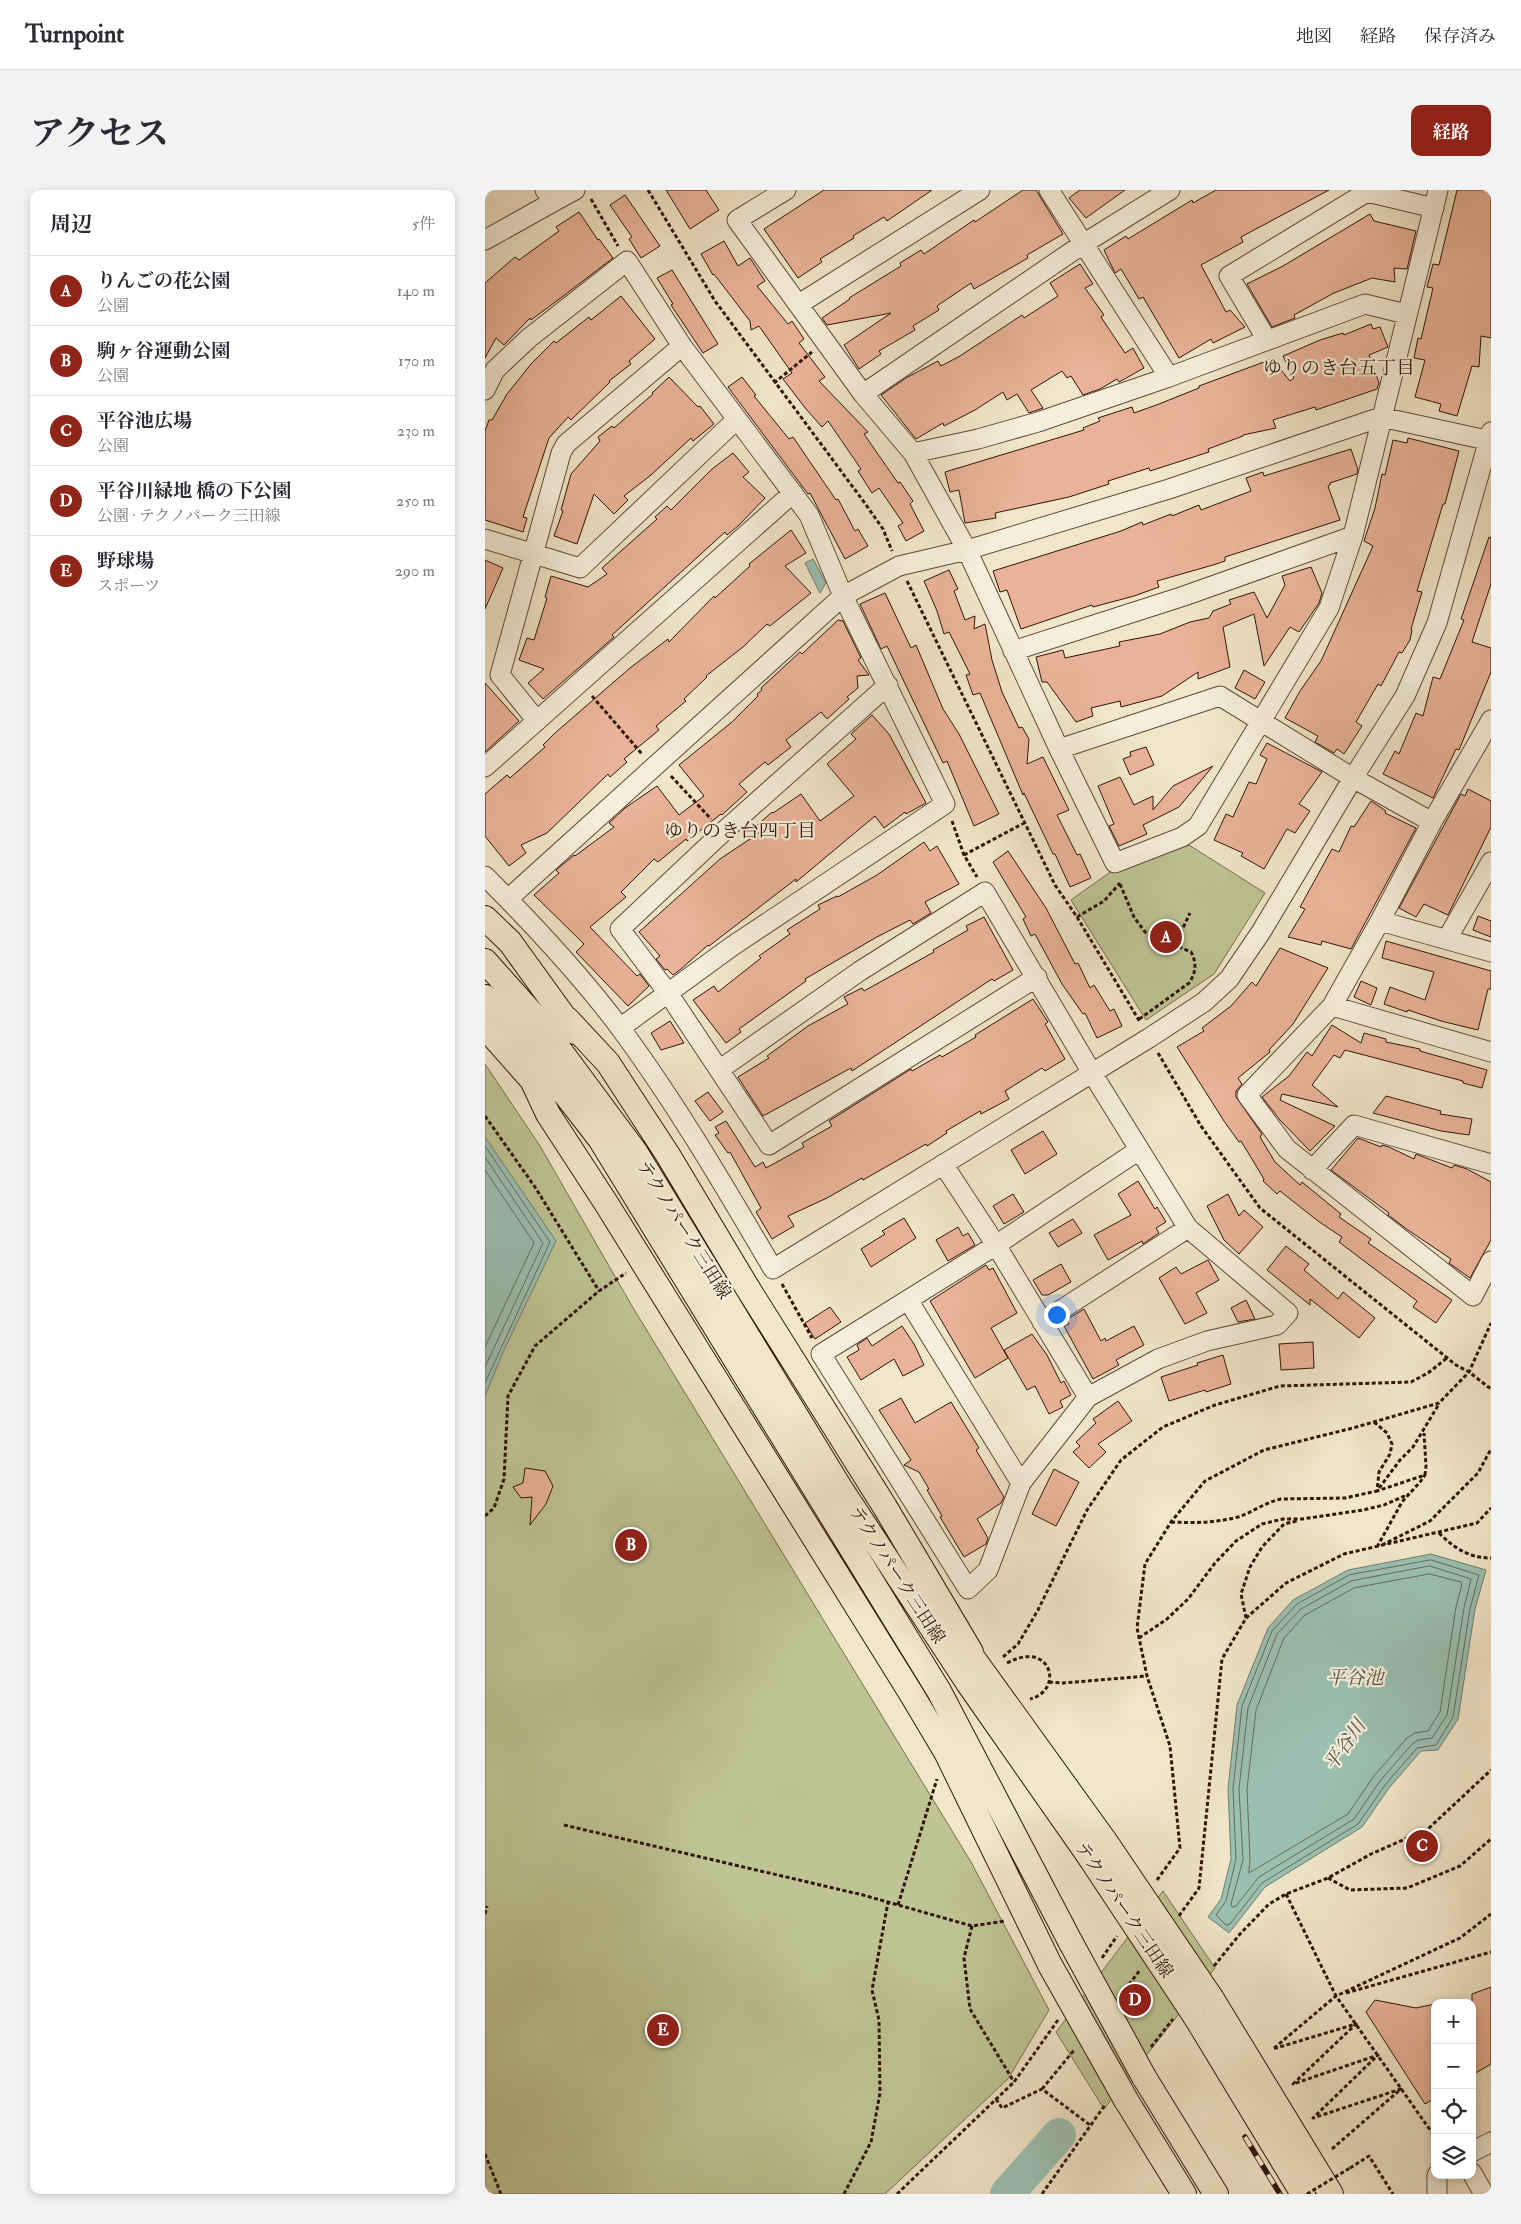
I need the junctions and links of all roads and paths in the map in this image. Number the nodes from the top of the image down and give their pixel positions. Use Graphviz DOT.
graph roads {
  1 [pos="648,190"];
  2 [pos="786,190"];
  3 [pos="980,190"];
  4 [pos="1049,190"];
  5 [pos="1170,190"];
  6 [pos="583,194"];
  7 [pos="549,196"];
  8 [pos="1436,199"];
  9 [pos="485,240"];
  10 [pos="1083,244"];
  11 [pos="627,261"];
  12 [pos="799,304"];
  13 [pos="1406,314"];
  14 [pos="1267,340"];
  15 [pos="824,342"];
  16 [pos="682,346"];
  17 [pos="1169,377"];
  18 [pos="774,383"];
  19 [pos="485,390"];
  20 [pos="863,394"];
  21 [pos="1381,417"];
  22 [pos="737,419"];
  23 [pos="1490,438"];
  24 [pos="913,452"];
  25 [pos="793,493"];
  26 [pos="1353,536"];
  27 [pos="485,539"];
  28 [pos="967,550"];
  29 [pos="534,554"];
  30 [pos="899,566"];
  31 [pos="843,596"];
  32 [pos="1013,651"];
  33 [pos="580,682"];
  34 [pos="888,686"];
  35 [pos="1491,720"];
  36 [pos="537,721"];
  37 [pos="1261,721"];
  38 [pos="1059,749"];
  39 [pos="656,765"];
  40 [pos="485,767"];
  41 [pos="1353,778"];
  42 [pos="945,804"];
  43 [pos="1432,822"];
  44 [pos="1024,823"];
  45 [pos="724,831"];
  46 [pos="963,855"];
  47 [pos="1491,862"];
  48 [pos="1115,863"];
  49 [pos="485,876"];
  50 [pos="1120,884"];
  51 [pos="985,892"];
  52 [pos="508,899"];
  53 [pos="1190,913"];
  54 [pos="1077,916"];
  55 [pos="485,918"];
  56 [pos="1380,920"];
  57 [pos="1447,939"];
  58 [pos="1175,945"];
  59 [pos="1491,952"];
  60 [pos="485,961"];
  61 [pos="1037,977"];
  62 [pos="668,993"];
  63 [pos="485,997"];
  64 [pos="1332,1006"];
  65 [pos="567,1019"];
  66 [pos="1138,1020"];
  67 [pos="485,1027"];
  68 [pos="620,1028"];
  69 [pos="1149,1038"];
  70 [pos="1491,1052"];
  71 [pos="719,1070"];
  72 [pos="1092,1073"];
  73 [pos="532,1080"];
  74 [pos="485,1116"];
  75 [pos="1139,1150"];
  76 [pos="636,1153"];
  77 [pos="943,1164"];
  78 [pos="1491,1164"];
  79 [pos="1312,1170"];
  80 [pos="650,1220"];
  81 [pos="1188,1228"];
  82 [pos="996,1245"];
  83 [pos="1491,1261"];
  84 [pos="642,1263"];
  85 [pos="773,1269"];
  86 [pos="599,1291"];
  87 [pos="908,1300"];
  88 [pos="1042,1322"];
  89 [pos="1491,1323"];
  90 [pos="821,1354"];
  91 [pos="1447,1358"];
  92 [pos="1469,1372"];
  93 [pos="1491,1389"];
  94 [pos="1088,1398"];
  95 [pos="1439,1403"];
  96 [pos="1374,1422"];
  97 [pos="1424,1430"];
  98 [pos="1491,1450"];
  99 [pos="1425,1475"];
  100 [pos="1021,1483"];
  101 [pos="1377,1491"];
  102 [pos="831,1494"];
  103 [pos="1409,1494"];
  104 [pos="1491,1508"];
  105 [pos="485,1516"];
  106 [pos="1302,1519"];
  107 [pos="1171,1522"];
  108 [pos="1439,1533"];
  109 [pos="1377,1548"];
  110 [pos="1491,1558"];
  111 [pos="1246,1618"];
  112 [pos="1139,1638"];
  113 [pos="971,1652"];
  114 [pos="1003,1657"];
  115 [pos="1007,1663"];
  116 [pos="1147,1676"];
  117 [pos="1049,1682"];
  118 [pos="912,1695"];
  119 [pos="1030,1699"];
  120 [pos="946,1752"];
  121 [pos="1491,1770"];
  122 [pos="563,1825"];
  123 [pos="1491,1839"];
  124 [pos="1098,1850"];
  125 [pos="1328,1878"];
  126 [pos="1151,1888"];
  127 [pos="1287,1894"];
  128 [pos="888,1902"];
  129 [pos="898,1905"];
  130 [pos="487,1906"];
  131 [pos="485,1914"];
  132 [pos="1491,1914"];
  133 [pos="1027,1917"];
  134 [pos="1178,1919"];
  135 [pos="973,1926"];
  136 [pos="1123,1929"];
  137 [pos="1491,1952"];
  138 [pos="1100,1961"];
  139 [pos="1145,1964"];
  140 [pos="1210,1972"];
  141 [pos="1336,1996"];
  142 [pos="1116,2001"];
  143 [pos="1184,2017"];
  144 [pos="1060,2018"];
  145 [pos="1356,2024"];
  146 [pos="1079,2045"];
  147 [pos="1150,2048"];
  148 [pos="1377,2055"];
  149 [pos="1014,2082"];
  150 [pos="1042,2089"];
  151 [pos="1401,2089"];
  152 [pos="996,2099"];
  153 [pos="1117,2101"];
  154 [pos="1090,2125"];
  155 [pos="1433,2134"];
  156 [pos="1491,2142"];
  157 [pos="1332,2149"];
  158 [pos="1476,2150"];
  159 [pos="485,2154"];
  160 [pos="1437,2179"];
  161 [pos="1476,2179"];
  162 [pos="501,2194"];
  163 [pos="844,2194"];
  164 [pos="897,2194"];
  165 [pos="1042,2194"];
  166 [pos="1184,2194"];
  167 [pos="1216,2194"];
  168 [pos="1303,2194"];
  169 [pos="1307,2194"];
  170 [pos="1331,2194"];
  171 [pos="1393,2194"];
  172 [pos="1437,2194"];
  173 [pos="1484,2194"];
  1 -- 18 [label="path"];
  2 -- 12 [label="street"];
  3 -- 12 [label="street"];
  4 -- 10 [label="street"];
  5 -- 10 [label="street"];
  6 -- 7 [label="street"];
  6 -- 11 [label="path"];
  7 -- 9 [label="street"];
  8 -- 13 [label="street"];
  8 -- 14 [label="street"];
  10 -- 17 [label="street"];
  10 -- 20 [label="street"];
  11 -- 16 [label="street"];
  11 -- 19 [label="street"];
  12 -- 15 [label="street"];
  13 -- 14 [label="street"];
  13 -- 21 [label="street"];
  14 -- 17 [label="street"];
  15 -- 18 [label="path"];
  15 -- 20 [label="street"];
  16 -- 22 [label="street"];
  16 -- 29 [label="street"];
  17 -- 24 [label="street"];
  18 -- 30 [label="path"];
  20 -- 24 [label="street"];
  21 -- 23 [label="street"];
  21 -- 26 [label="street"];
  21 -- 28 [label="street"];
  22 -- 25 [label="street"];
  22 -- 29 [label="street"];
  23 -- 41 [label="street"];
  24 -- 28 [label="street"];
  25 -- 31 [label="street"];
  25 -- 33 [label="street"];
  26 -- 32 [label="street"];
  26 -- 37 [label="street"];
  27 -- 29 [label="street"];
  28 -- 30 [label="street"];
  28 -- 32 [label="street"];
  29 -- 36 [label="street"];
  30 -- 31 [label="street"];
  30 -- 44 [label="path"];
  31 -- 34 [label="street"];
  31 -- 39 [label="street"];
  32 -- 38 [label="street"];
  33 -- 36 [label="street"];
  33 -- 39 [label="path"];
  34 -- 42 [label="street"];
  34 -- 45 [label="street"];
  35 -- 43 [label="street"];
  36 -- 40 [label="street"];
  37 -- 38 [label="street"];
  37 -- 41 [label="street"];
  37 -- 48 [label="street"];
  38 -- 48 [label="street"];
  39 -- 45 [label="path"];
  39 -- 52 [label="street"];
  41 -- 43 [label="street"];
  41 -- 69 [label="street"];
  42 -- 46 [label="path"];
  42 -- 62 [label="street"];
  43 -- 56 [label="street"];
  44 -- 46 [label="path"];
  44 -- 54 [label="path"];
  45 -- 62 [label="street"];
  46 -- 51 [label="path"];
  47 -- 57 [label="street"];
  48 -- 50 [label="path"];
  49 -- 52 [label="street"];
  50 -- 54 [label="path"];
  50 -- 58 [label="path"];
  51 -- 61 [label="street"];
  51 -- 71 [label="street"];
  52 -- 68 [label="street"];
  53 -- 58 [label="path"];
  54 -- 66 [label="path"];
  55 -- 65 [label="main road"];
  56 -- 57 [label="street"];
  56 -- 64 [label="street"];
  57 -- 59 [label="street"];
  58 -- 66 [label="path"];
  60 -- 76 [label="main road, テクノパーク三田線"];
  61 -- 71 [label="street"];
  61 -- 72 [label="street"];
  62 -- 68 [label="street"];
  62 -- 71 [label="street"];
  63 -- 80 [label="main road, テクノパーク三田線"];
  64 -- 70 [label="street"];
  64 -- 79 [label="street"];
  65 -- 76 [label="main road"];
  65 -- 113 [label="main road"];
  66 -- 69 [label="path"];
  67 -- 73 [label="main road"];
  68 -- 85 [label="street"];
  69 -- 72 [label="street"];
  69 -- 91 [label="path"];
  72 -- 75 [label="street"];
  72 -- 77 [label="street"];
  73 -- 80 [label="main road"];
  73 -- 84 [label="main road"];
  74 -- 86 [label="path"];
  75 -- 81 [label="street"];
  75 -- 82 [label="street"];
  76 -- 102 [label="main road, テクノパーク三田線"];
  77 -- 82 [label="street"];
  77 -- 85 [label="street"];
  78 -- 79 [label="street"];
  79 -- 83 [label="street"];
  80 -- 102 [label="main road, テクノパーク三田線"];
  81 -- 88 [label="street"];
  81 -- 94 [label="street"];
  82 -- 87 [label="street"];
  82 -- 88 [label="street"];
  84 -- 86 [label="path"];
  84 -- 118 [label="main road"];
  85 -- 90 [label="path"];
  86 -- 105 [label="path"];
  87 -- 90 [label="street"];
  87 -- 100 [label="street"];
  88 -- 94 [label="street"];
  89 -- 92 [label="path"];
  90 -- 100 [label="street"];
  91 -- 92 [label="path"];
  91 -- 114 [label="path"];
  92 -- 93 [label="path"];
  92 -- 95 [label="path"];
  94 -- 100 [label="street"];
  95 -- 96 [label="path"];
  95 -- 97 [label="path"];
  96 -- 101 [label="path"];
  96 -- 107 [label="path"];
  97 -- 99 [label="path"];
  97 -- 101 [label="path"];
  98 -- 109 [label="path"];
  99 -- 101 [label="path"];
  99 -- 103 [label="path"];
  101 -- 107 [label="path"];
  102 -- 113 [label="main road"];
  102 -- 118 [label="main road"];
  102 -- 124 [label="main road, テクノパーク三田線"];
  102 -- 167 [label="main road, テクノパーク三田線, bridge"];
  103 -- 106 [label="path"];
  103 -- 109 [label="path"];
  104 -- 108 [label="path"];
  106 -- 111 [label="path"];
  106 -- 112 [label="path"];
  107 -- 112 [label="path"];
  108 -- 109 [label="path"];
  108 -- 110 [label="path"];
  109 -- 111 [label="path"];
  111 -- 134 [label="path"];
  112 -- 116 [label="path"];
  113 -- 124 [label="main road"];
  115 -- 117 [label="path"];
  116 -- 117 [label="path"];
  116 -- 126 [label="path"];
  117 -- 119 [label="path"];
  118 -- 120 [label="main road"];
  120 -- 129 [label="path"];
  120 -- 133 [label="main road"];
  121 -- 125 [label="path"];
  122 -- 128 [label="path"];
  123 -- 125 [label="path"];
  124 -- 143 [label="main road, テクノパーク三田線, bridge"];
  124 -- 170 [label="main road, bridge"];
  125 -- 127 [label="path"];
  127 -- 140 [label="path"];
  127 -- 141 [label="path"];
  128 -- 129 [label="path"];
  128 -- 163 [label="path"];
  129 -- 135 [label="path"];
  130 -- 131 [label="path"];
  132 -- 141 [label="path"];
  133 -- 135 [label="path"];
  133 -- 153 [label="main road, bridge"];
  135 -- 149 [label="path"];
  136 -- 138 [label="path"];
  137 -- 141 [label="path"];
  139 -- 142 [label="path"];
  141 -- 145 [label="path"];
  141 -- 145 [label="path"];
  143 -- 147 [label="path"];
  143 -- 168 [label="main road, テクノパーク三田線"];
  144 -- 149 [label="path"];
  145 -- 148 [label="path"];
  145 -- 148 [label="path"];
  146 -- 150 [label="path"];
  148 -- 151 [label="path"];
  148 -- 151 [label="path"];
  149 -- 152 [label="path"];
  150 -- 152 [label="path"];
  150 -- 154 [label="path"];
  151 -- 155 [label="path"];
  151 -- 157 [label="path"];
  152 -- 164 [label="path"];
  153 -- 154 [label="path"];
  153 -- 166 [label="main road"];
  154 -- 165 [label="path"];
  156 -- 158 [label="street"];
  159 -- 162 [label="path"];
  160 -- 172 [label="street"];
  161 -- 173 [label="street"];
  169 -- 171 [label="path, bridge"];
}
